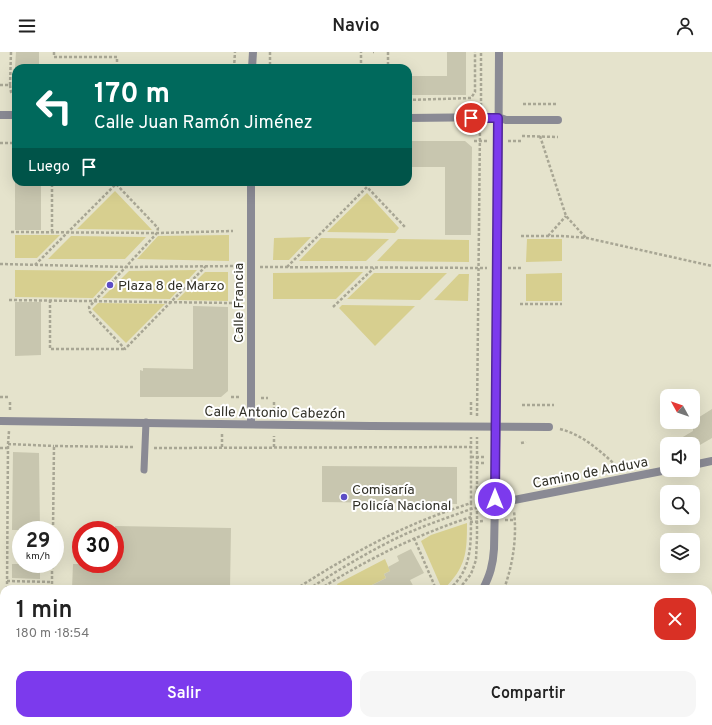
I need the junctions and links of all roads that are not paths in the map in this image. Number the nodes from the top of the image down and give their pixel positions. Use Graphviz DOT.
graph roads {
  1 [pos="252,52"];
  2 [pos="499,52"];
  3 [pos="252,64"];
  4 [pos="0,115"];
  5 [pos="12,115"];
  6 [pos="412,118"];
  7 [pos="498,118"];
  8 [pos="558,120"];
  9 [pos="252,186"];
  10 [pos="0,421"];
  11 [pos="146,422"];
  12 [pos="251,424"];
  13 [pos="496,426"];
  14 [pos="549,427"];
  15 [pos="712,461"];
  16 [pos="700,464"];
  17 [pos="144,470"];
  18 [pos="660,471"];
  19 [pos="495,499"];
  20 [pos="484,585"];
  1 -- 3 [label="street"];
  2 -- 7 [label="street"];
  4 -- 5 [label="street"];
  6 -- 7 [label="street"];
  7 -- 8 [label="street"];
  7 -- 13 [label="street"];
  9 -- 12 [label="street, Calle Francia"];
  10 -- 11 [label="street, Calle Antonio Cabezón"];
  11 -- 12 [label="street, Calle Antonio Cabezón"];
  11 -- 17 [label="lane"];
  12 -- 13 [label="street, Calle Antonio Cabezón"];
  13 -- 14 [label="street, Calle Antonio Cabezón"];
  13 -- 19 [label="street"];
  15 -- 16 [label="street"];
  18 -- 19 [label="street, Camino de Anduva"];
  19 -- 20 [label="street"];
}
